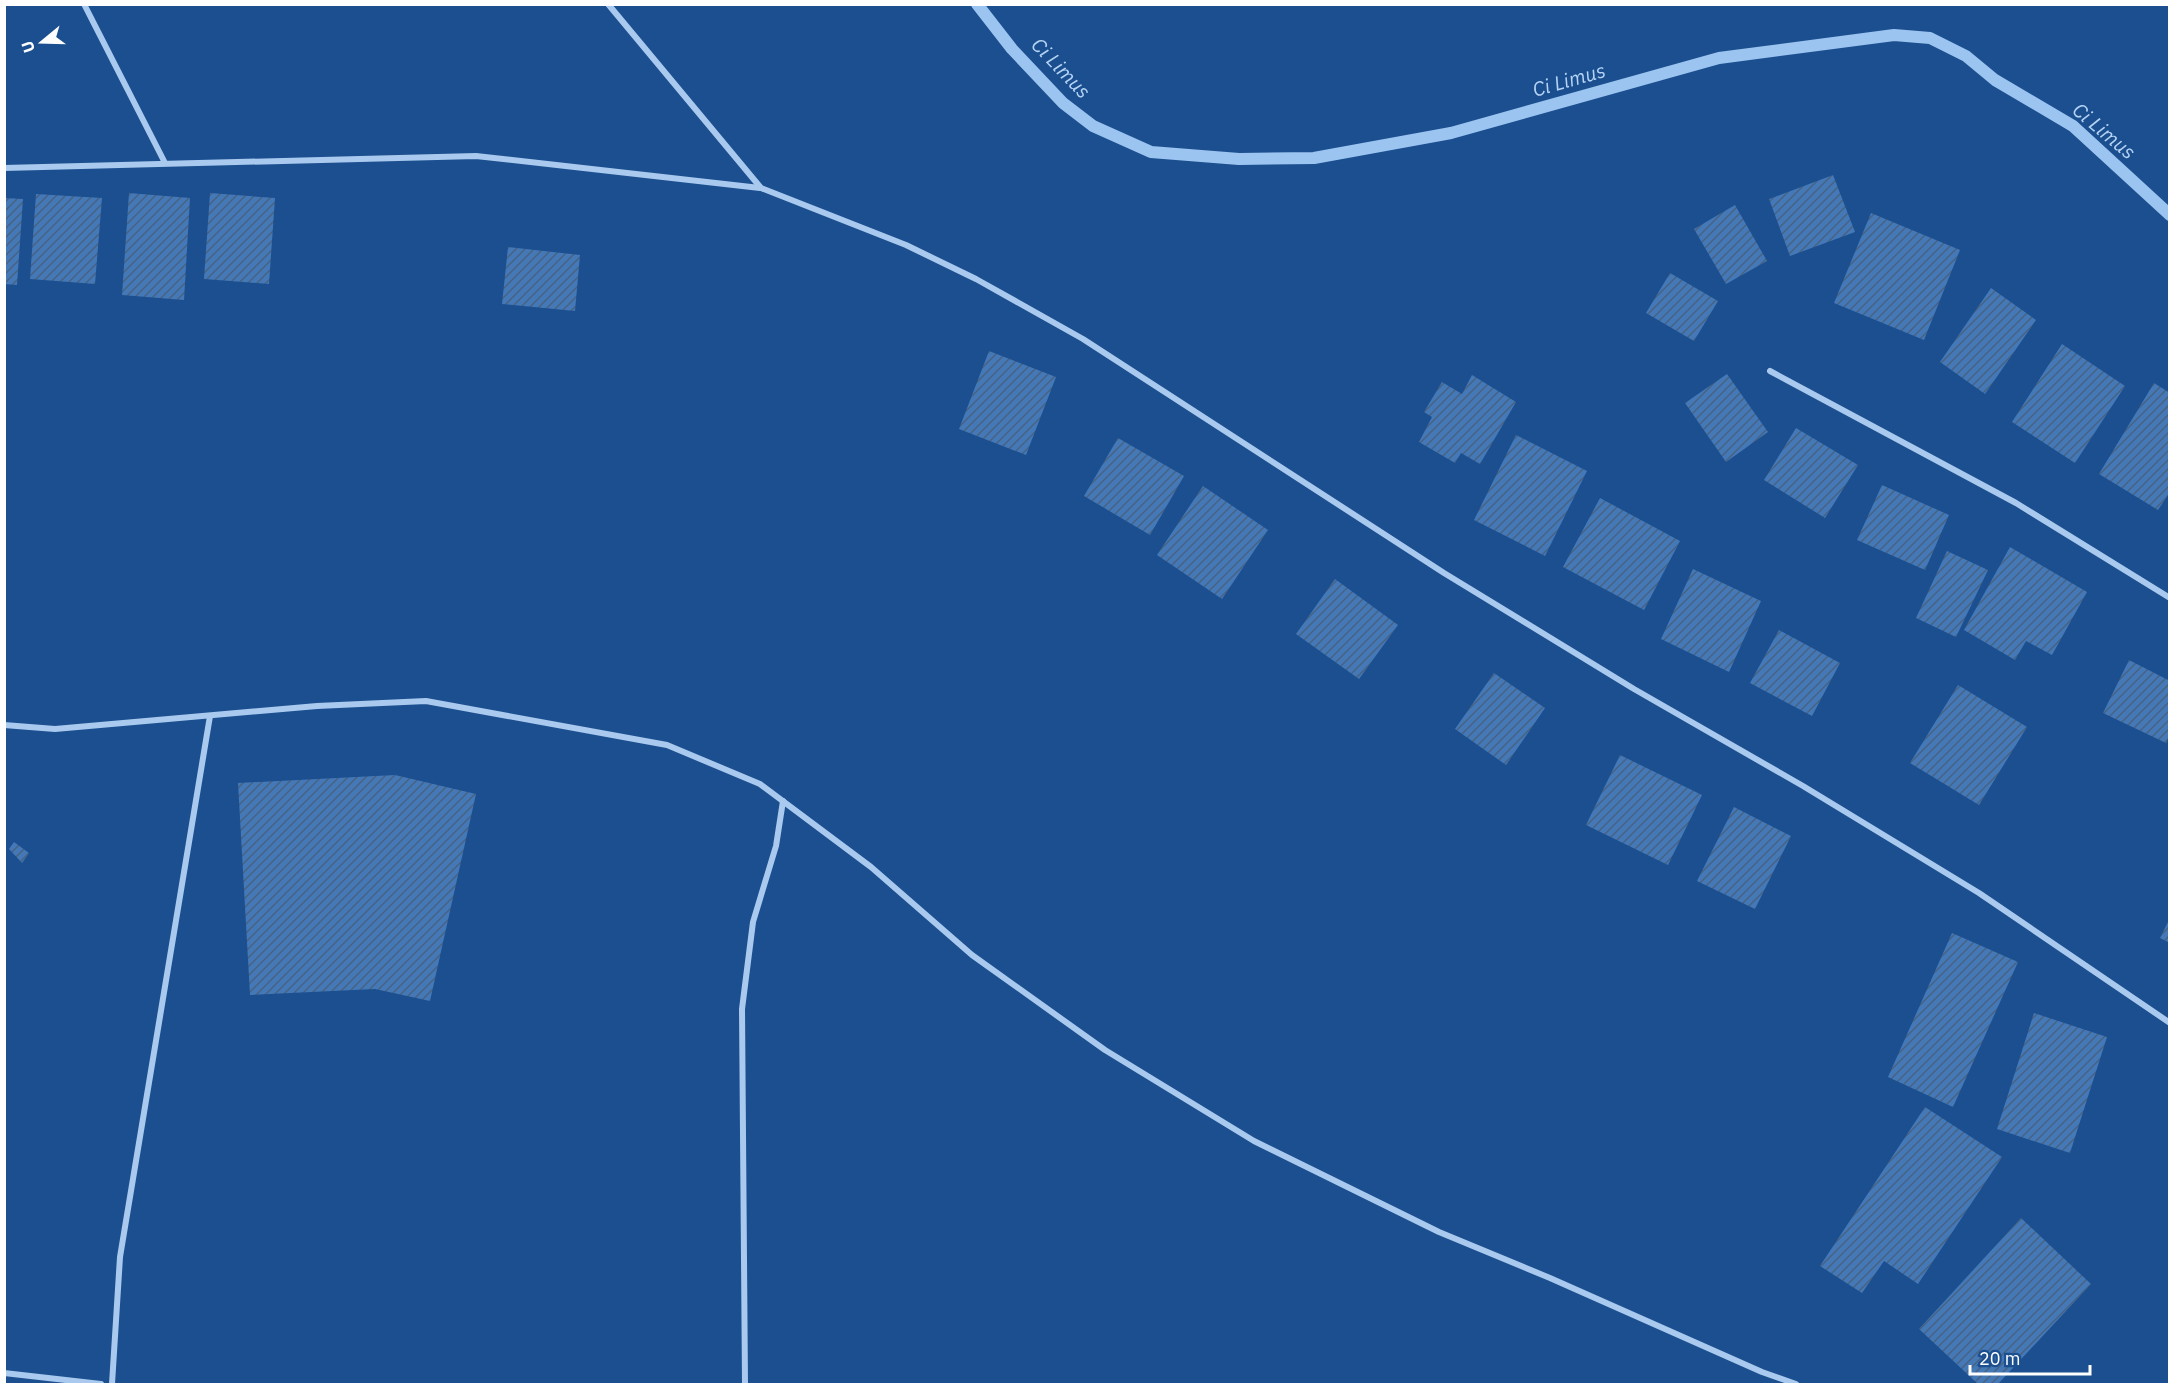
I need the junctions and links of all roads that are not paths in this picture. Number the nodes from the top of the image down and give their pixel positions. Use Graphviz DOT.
graph roads {
  1 [pos="84,4"];
  2 [pos="608,4"];
  3 [pos="165,163"];
  4 [pos="4,168"];
  5 [pos="761,188"];
  6 [pos="1770,371"];
  7 [pos="2169,598"];
  8 [pos="210,716"];
  9 [pos="4,725"];
  10 [pos="783,801"];
  11 [pos="2168,1023"];
  12 [pos="4,1373"];
  13 [pos="101,1384"];
  14 [pos="112,1384"];
  15 [pos="744,1384"];
  16 [pos="1796,1384"];
  1 -- 3 [label="street"];
  2 -- 5 [label="street"];
  3 -- 4 [label="street"];
  3 -- 5 [label="street"];
  5 -- 11 [label="street"];
  6 -- 7 [label="street"];
  8 -- 9 [label="street"];
  8 -- 10 [label="street"];
  8 -- 14 [label="street"];
  10 -- 15 [label="street"];
  10 -- 16 [label="street"];
  12 -- 13 [label="street"];
}
